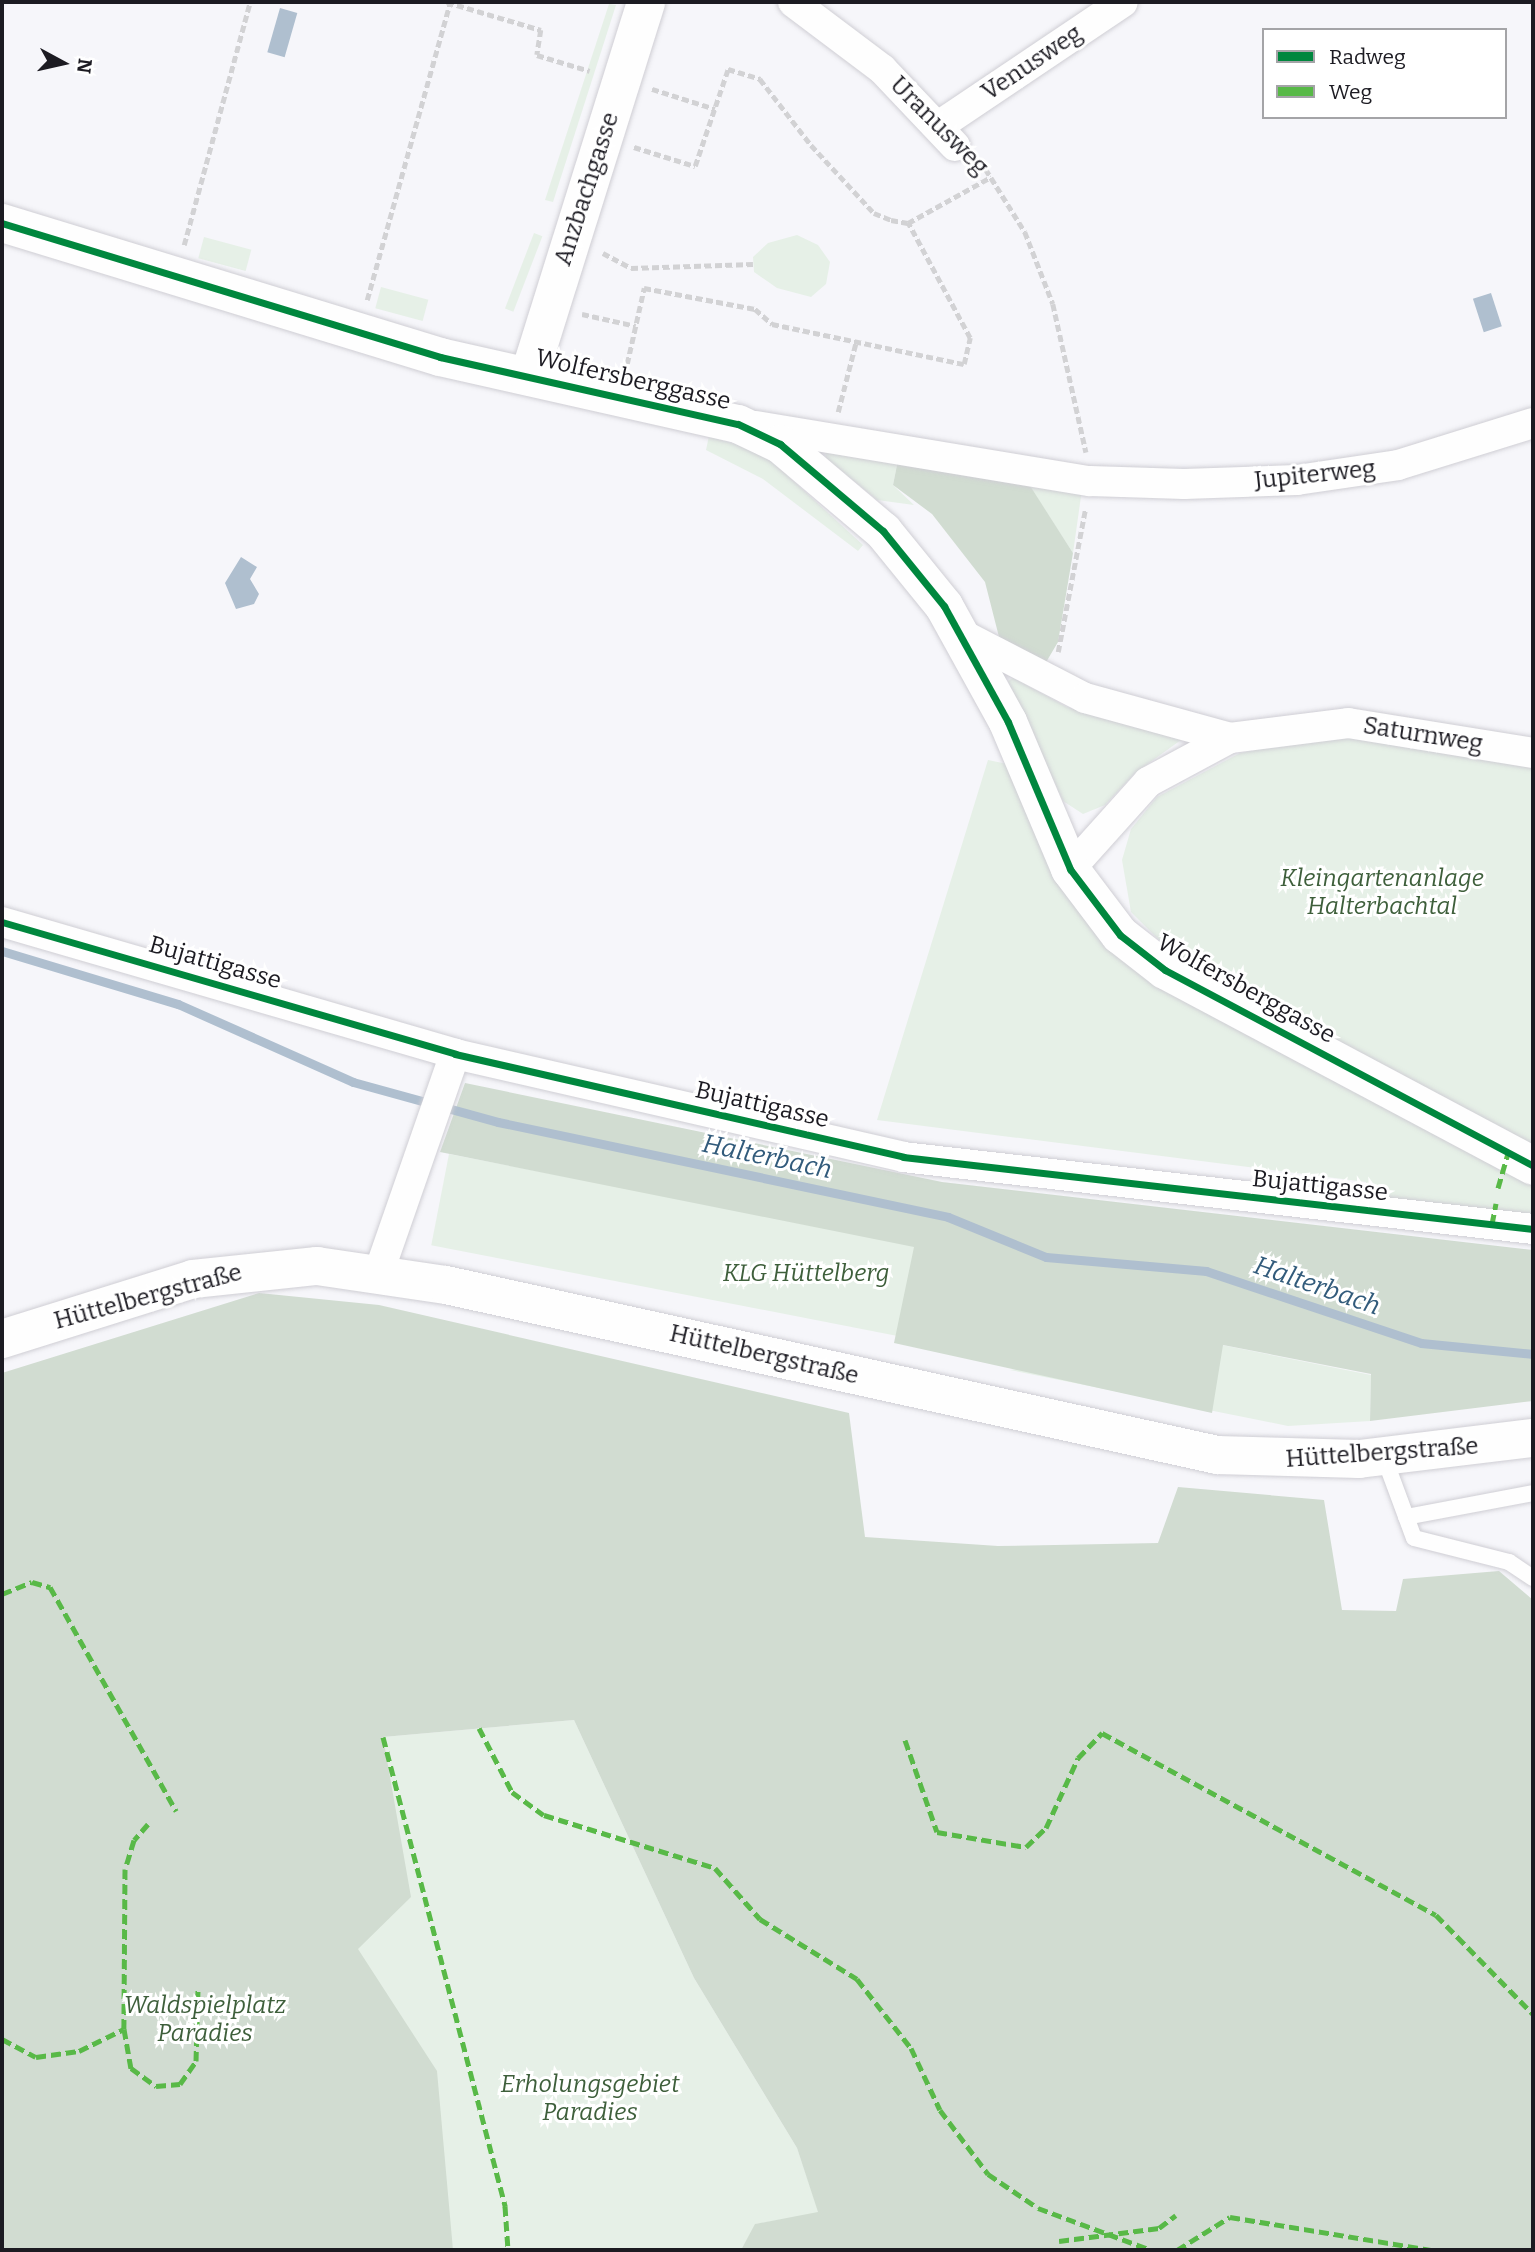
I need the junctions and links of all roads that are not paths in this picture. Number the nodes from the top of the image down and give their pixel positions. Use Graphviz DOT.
graph roads {
  1 [pos="646,2"];
  2 [pos="793,2"];
  3 [pos="1123,2"];
  4 [pos="948,135"];
  5 [pos="2,223"];
  6 [pos="529,376"];
  7 [pos="1533,423"];
  8 [pos="738,424"];
  9 [pos="1090,481"];
  10 [pos="962,635"];
  11 [pos="1230,738"];
  12 [pos="1533,753"];
  13 [pos="1070,869"];
  14 [pos="2,922"];
  15 [pos="456,1054"];
  16 [pos="1533,1166"];
  17 [pos="1533,1229"];
  18 [pos="379,1272"];
  19 [pos="2,1339"];
  20 [pos="1533,1438"];
  21 [pos="1384,1457"];
  22 [pos="1533,1493"];
  23 [pos="1406,1517"];
  24 [pos="1533,1578"];
  1 -- 6 [label="street, Anzbachgasse"];
  2 -- 4 [label="street, Uranusweg"];
  3 -- 4 [label="street, Venusweg"];
  5 -- 6 [label="street, Wolfersberggasse"];
  6 -- 8 [label="street, Wolfersberggasse"];
  7 -- 9 [label="street, Jupiterweg"];
  8 -- 9 [label="street, Wolfersberggasse"];
  8 -- 10 [label="street, Wolfersberggasse"];
  10 -- 11 [label="street, Saturnweg"];
  10 -- 13 [label="street, Wolfersberggasse"];
  11 -- 12 [label="street, Saturnweg"];
  11 -- 13 [label="street, Saturnweg"];
  13 -- 16 [label="street, Wolfersberggasse"];
  14 -- 15 [label="street, Bujattigasse"];
  15 -- 17 [label="street, Bujattigasse"];
  15 -- 18 [label="street"];
  18 -- 19 [label="street, Hüttelbergstraße"];
  18 -- 21 [label="street, Hüttelbergstraße"];
  20 -- 21 [label="street, Hüttelbergstraße"];
  21 -- 23 [label="lane"];
  22 -- 23 [label="lane"];
  23 -- 24 [label="lane"];
}
